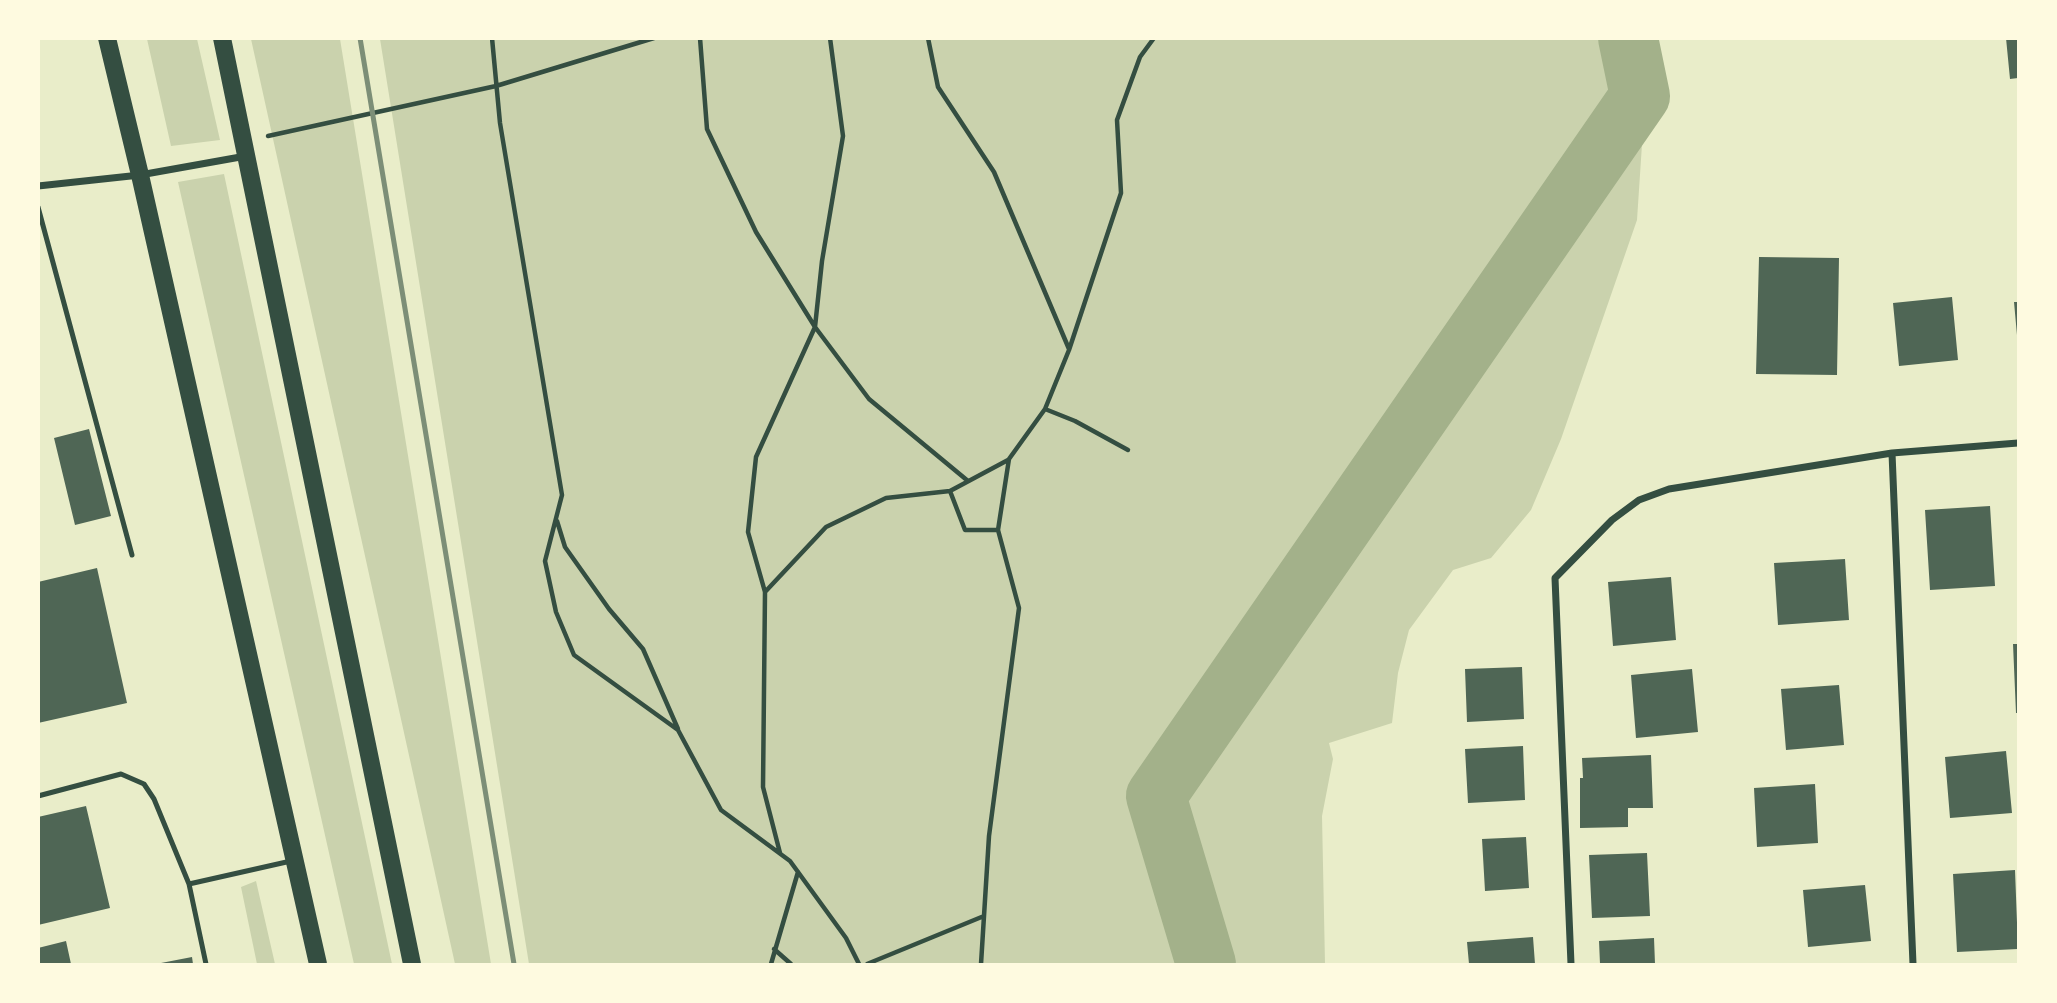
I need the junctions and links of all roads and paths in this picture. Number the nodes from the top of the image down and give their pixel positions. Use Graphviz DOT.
graph roads {
  1 [pos="107,38"];
  2 [pos="222,38"];
  3 [pos="492,38"];
  4 [pos="654,38"];
  5 [pos="700,38"];
  6 [pos="830,38"];
  7 [pos="928,38"];
  8 [pos="1154,38"];
  9 [pos="496,86"];
  10 [pos="245,148"];
  11 [pos="140,175"];
  12 [pos="38,186"];
  13 [pos="38,207"];
  14 [pos="815,327"];
  15 [pos="1069,350"];
  16 [pos="1045,409"];
  17 [pos="2018,443"];
  18 [pos="1128,450"];
  19 [pos="1892,453"];
  20 [pos="1009,459"];
  21 [pos="968,481"];
  22 [pos="950,491"];
  23 [pos="556,518"];
  24 [pos="999,530"];
  25 [pos="132,555"];
  26 [pos="765,592"];
  27 [pos="678,730"];
  28 [pos="38,796"];
  29 [pos="780,854"];
  30 [pos="294,861"];
  31 [pos="798,872"];
  32 [pos="189,884"];
  33 [pos="984,916"];
  34 [pos="774,948"];
  35 [pos="206,964"];
  36 [pos="317,964"];
  37 [pos="412,964"];
  38 [pos="771,964"];
  39 [pos="792,964"];
  40 [pos="859,964"];
  41 [pos="867,964"];
  42 [pos="981,964"];
  43 [pos="1571,964"];
  44 [pos="1913,964"];
  1 -- 11 [label="main road"];
  2 -- 10 [label="main road"];
  3 -- 9 [label="path"];
  4 -- 9 [label="path"];
  5 -- 14 [label="path"];
  6 -- 14 [label="path"];
  7 -- 15 [label="path"];
  8 -- 15 [label="path"];
  9 -- 10 [label="path"];
  9 -- 23 [label="path"];
  10 -- 11 [label="street"];
  10 -- 37 [label="main road"];
  11 -- 12 [label="street"];
  11 -- 30 [label="main road"];
  13 -- 25 [label="lane"];
  14 -- 21 [label="path"];
  14 -- 26 [label="path"];
  15 -- 16 [label="path"];
  16 -- 18 [label="path"];
  16 -- 20 [label="path"];
  17 -- 19 [label="street"];
  19 -- 43 [label="street"];
  19 -- 44 [label="street"];
  20 -- 21 [label="path"];
  20 -- 24 [label="path"];
  21 -- 22 [label="path"];
  22 -- 24 [label="path"];
  22 -- 26 [label="path"];
  23 -- 27 [label="path"];
  23 -- 27 [label="path"];
  24 -- 33 [label="path"];
  26 -- 29 [label="path"];
  27 -- 29 [label="path"];
  28 -- 32 [label="lane"];
  29 -- 31 [label="path"];
  30 -- 32 [label="lane"];
  30 -- 36 [label="main road"];
  31 -- 34 [label="path"];
  31 -- 40 [label="path"];
  32 -- 35 [label="lane"];
  33 -- 41 [label="path"];
  33 -- 42 [label="path"];
  34 -- 38 [label="path"];
  34 -- 39 [label="path"];
}
